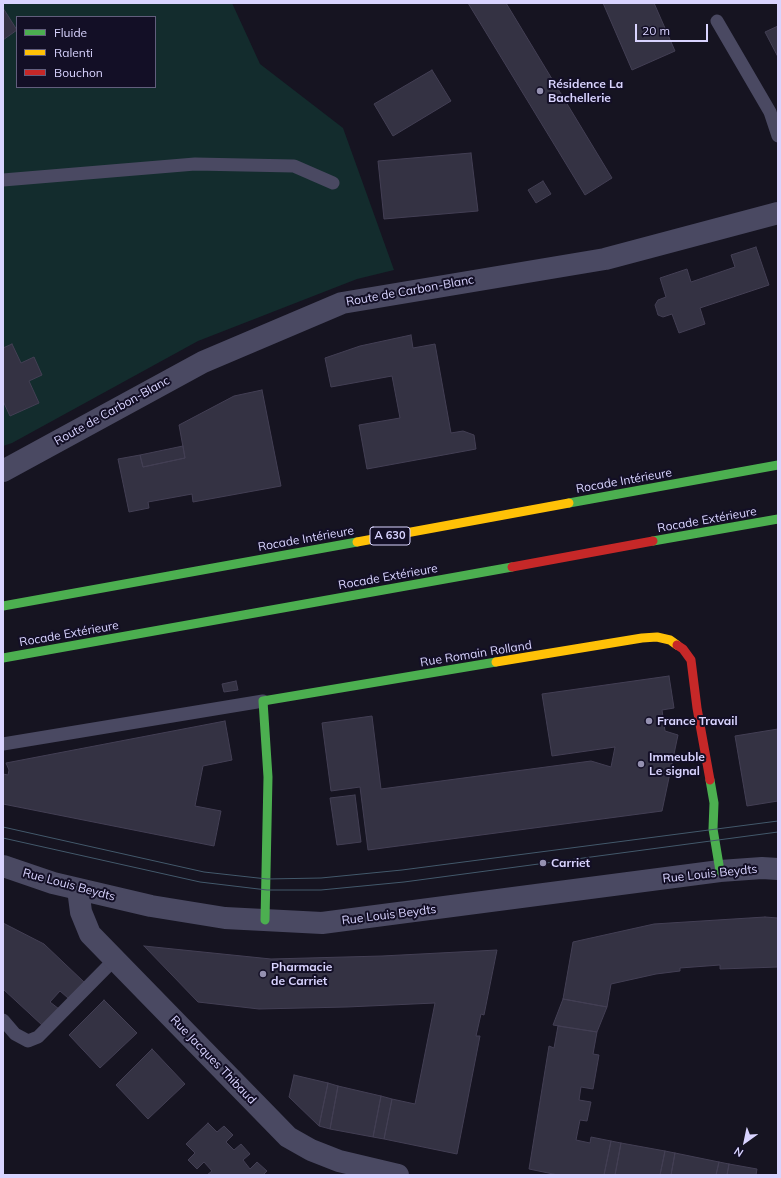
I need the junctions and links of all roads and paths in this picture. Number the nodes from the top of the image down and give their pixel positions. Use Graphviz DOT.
graph roads {
  1 [pos="717,21"];
  2 [pos="778,136"];
  3 [pos="3,180"];
  4 [pos="333,184"];
  5 [pos="778,213"];
  6 [pos="778,465"];
  7 [pos="3,471"];
  8 [pos="778,519"];
  9 [pos="3,606"];
  10 [pos="3,658"];
  11 [pos="263,701"];
  12 [pos="3,744"];
  13 [pos="3,866"];
  14 [pos="778,869"];
  15 [pos="720,871"];
  16 [pos="78,888"];
  17 [pos="264,920"];
  18 [pos="115,959"];
  19 [pos="3,1020"];
  20 [pos="398,1175"];
  1 -- 2 [label="lane"];
  3 -- 4 [label="lane"];
  5 -- 7 [label="street, Route de Carbon-Blanc"];
  6 -- 9 [label="main road, Rocade Intérieure / A 630"];
  8 -- 10 [label="main road, Rocade Extérieure"];
  11 -- 12 [label="lane"];
  11 -- 15 [label="main road, Rue Romain Rolland"];
  11 -- 17 [label="main road"];
  13 -- 16 [label="street, Rue Louis Beydts"];
  14 -- 15 [label="street, Rue Louis Beydts"];
  15 -- 17 [label="street, Rue Louis Beydts"];
  16 -- 17 [label="street, Rue Louis Beydts"];
  16 -- 18 [label="street, Rue Jacques Thibaud"];
  18 -- 19 [label="lane"];
  18 -- 20 [label="street, Rue Jacques Thibaud"];
}
